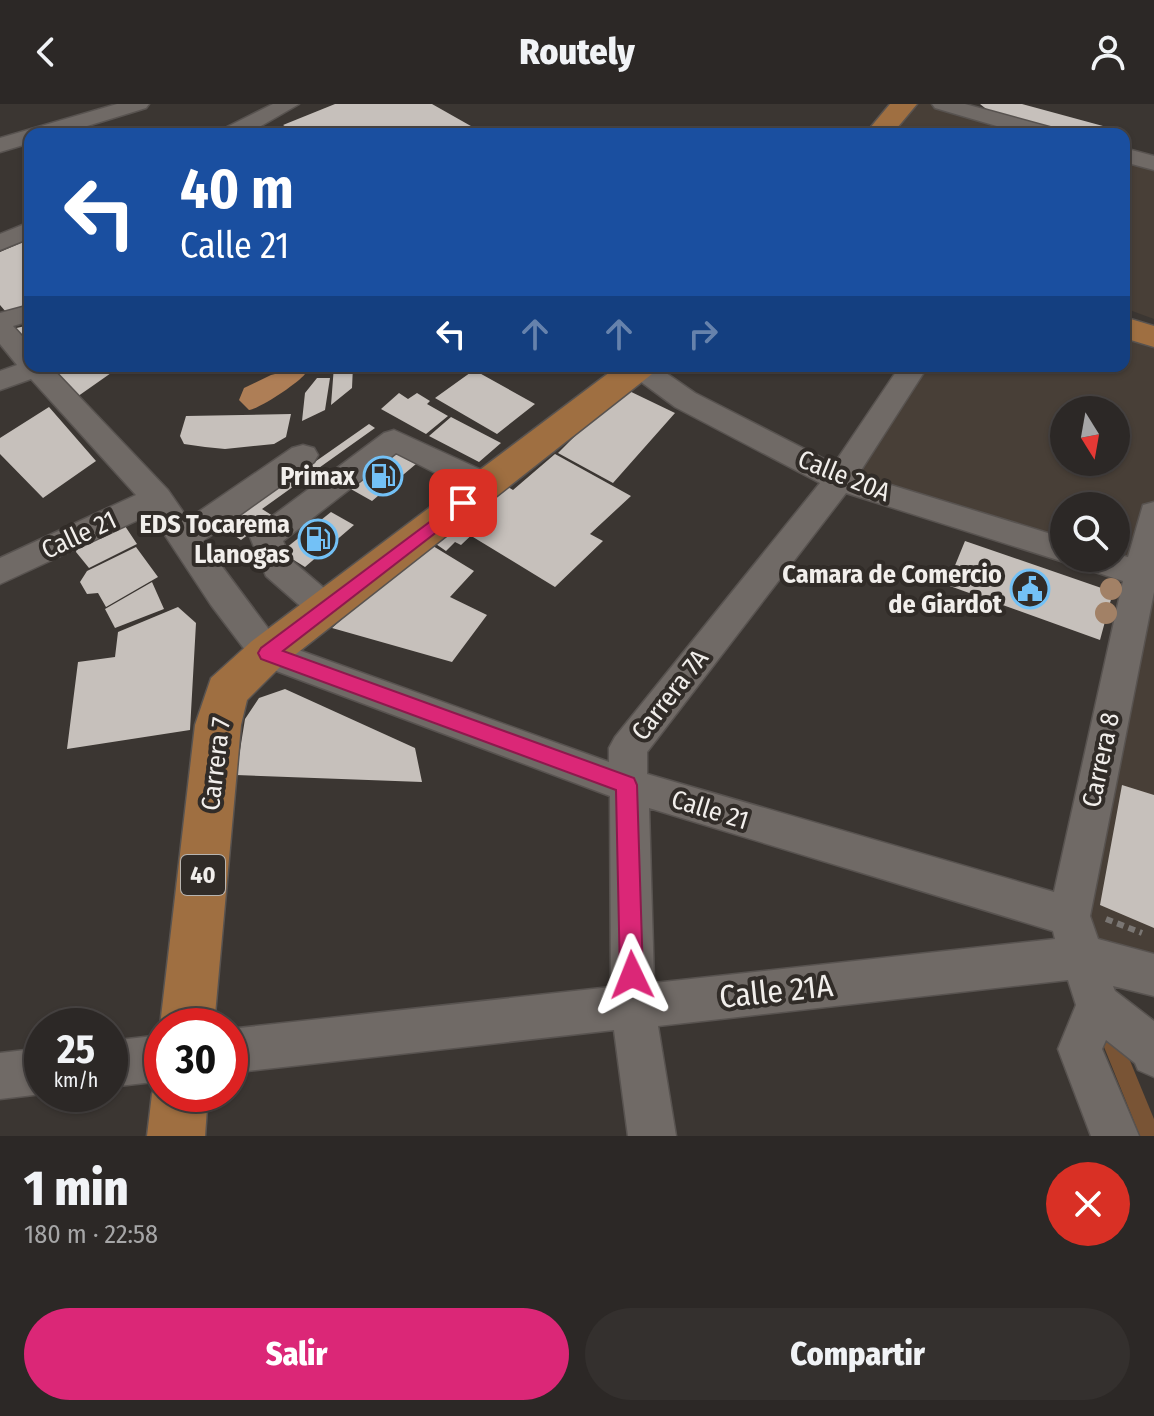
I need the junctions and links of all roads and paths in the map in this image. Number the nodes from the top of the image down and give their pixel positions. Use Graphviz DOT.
graph roads {
  1 [pos="139,104"];
  2 [pos="289,104"];
  3 [pos="904,104"];
  4 [pos="942,104"];
  5 [pos="58,128"];
  6 [pos="243,128"];
  7 [pos="883,128"];
  8 [pos="1027,128"];
  9 [pos="24,138"];
  10 [pos="0,145"];
  11 [pos="1130,157"];
  12 [pos="1154,163"];
  13 [pos="24,232"];
  14 [pos="0,243"];
  15 [pos="1130,310"];
  16 [pos="24,315"];
  17 [pos="1154,319"];
  18 [pos="0,324"];
  19 [pos="1130,329"];
  20 [pos="1154,337"];
  21 [pos="24,354"];
  22 [pos="24,369"];
  23 [pos="40,372"];
  24 [pos="632,372"];
  25 [pos="648,372"];
  26 [pos="910,372"];
  27 [pos="0,381"];
  28 [pos="303,455"];
  29 [pos="839,480"];
  30 [pos="486,485"];
  31 [pos="157,498"];
  32 [pos="1154,513"];
  33 [pos="184,538"];
  34 [pos="1050,546"];
  35 [pos="0,572"];
  36 [pos="1147,575"];
  37 [pos="326,609"];
  38 [pos="267,653"];
  39 [pos="627,785"];
  40 [pos="1069,916"];
  41 [pos="1084,957"];
  42 [pos="1154,975"];
  43 [pos="1098,1005"];
  44 [pos="633,1006"];
  45 [pos="189,1008"];
  46 [pos="248,1049"];
  47 [pos="1154,1054"];
  48 [pos="24,1073"];
  49 [pos="0,1076"];
  50 [pos="178,1112"];
  51 [pos="176,1136"];
  52 [pos="652,1136"];
  53 [pos="1115,1136"];
  1 -- 5 [label="street"];
  2 -- 6 [label="street"];
  3 -- 7 [label="main road"];
  4 -- 8 [label="street"];
  9 -- 10 [label="street"];
  11 -- 12 [label="street"];
  13 -- 14 [label="street"];
  15 -- 17 [label="main road"];
  16 -- 18 [label="street"];
  18 -- 21 [label="street"];
  19 -- 20 [label="main road"];
  22 -- 27 [label="street"];
  23 -- 31 [label="street"];
  24 -- 30 [label="main road, Carrera 7 / 40"];
  25 -- 29 [label="street, Calle 20A"];
  26 -- 29 [label="street, Carrera 7A"];
  28 -- 33 [label="street"];
  29 -- 34 [label="street, Calle 20A"];
  29 -- 39 [label="street, Carrera 7A"];
  30 -- 37 [label="main road, Carrera 7 / 40"];
  30 -- 37 [label="street"];
  31 -- 33 [label="street"];
  31 -- 35 [label="street, Calle 21"];
  32 -- 36 [label="street, Carrera 8"];
  33 -- 38 [label="street"];
  36 -- 40 [label="street, Carrera 8"];
  37 -- 38 [label="main road, Carrera 7 / 40"];
  38 -- 39 [label="street, Calle 21"];
  38 -- 45 [label="main road, Carrera 7 / 40"];
  39 -- 40 [label="street, Calle 21"];
  39 -- 44 [label="street, Carrera 7A"];
  40 -- 41 [label="street"];
  41 -- 42 [label="street"];
  41 -- 43 [label="street"];
  41 -- 44 [label="street, Calle 21A"];
  43 -- 47 [label="street"];
  43 -- 53 [label="street"];
  44 -- 46 [label="street, Calle 21A"];
  44 -- 52 [label="street, Carrera 7A"];
  48 -- 49 [label="street"];
  50 -- 51 [label="main road"];
}
